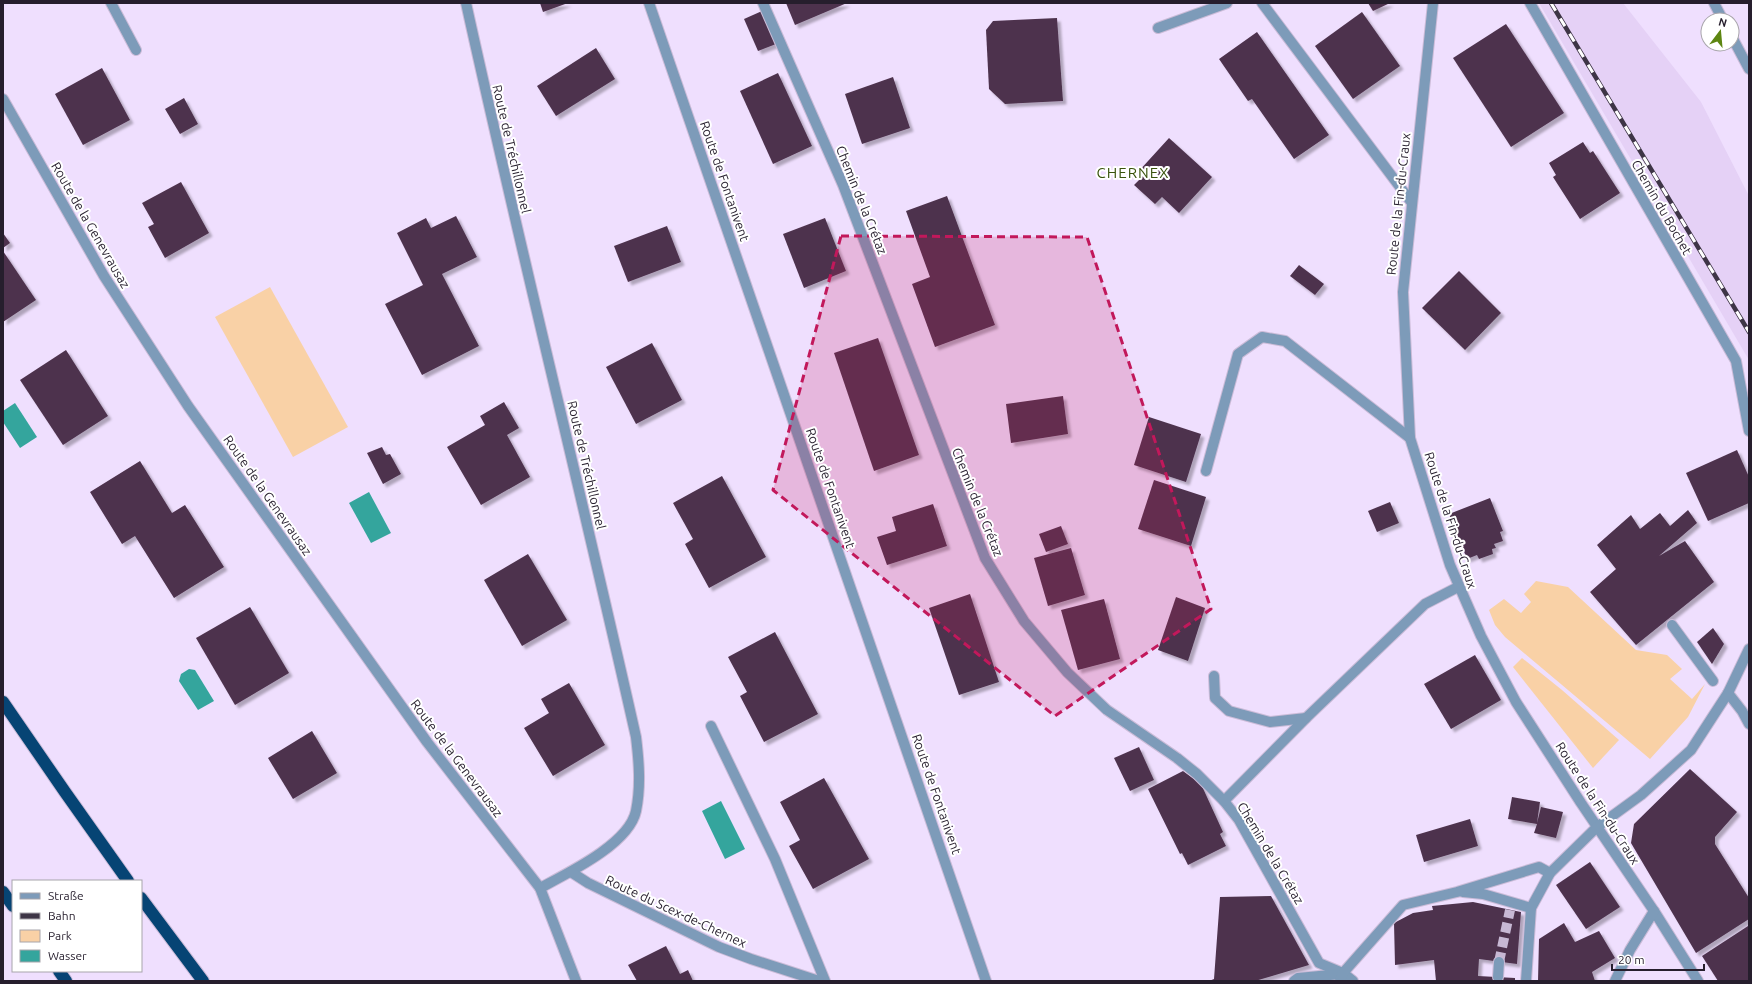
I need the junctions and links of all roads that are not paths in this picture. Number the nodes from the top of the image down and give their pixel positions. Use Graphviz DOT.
graph roads {
  1 [pos="111,3"];
  2 [pos="466,3"];
  3 [pos="650,3"];
  4 [pos="763,3"];
  5 [pos="1227,3"];
  6 [pos="1262,3"];
  7 [pos="1433,3"];
  8 [pos="1530,3"];
  9 [pos="1158,28"];
  10 [pos="136,50"];
  11 [pos="1740,52"];
  12 [pos="1749,69"];
  13 [pos="3,99"];
  14 [pos="1412,203"];
  15 [pos="1749,431"];
  16 [pos="1410,438"];
  17 [pos="1206,471"];
  18 [pos="1458,586"];
  19 [pos="1672,625"];
  20 [pos="1749,649"];
  21 [pos="1214,676"];
  22 [pos="1712,682"];
  23 [pos="1728,693"];
  24 [pos="3,702"];
  25 [pos="1306,718"];
  26 [pos="1749,724"];
  27 [pos="711,726"];
  28 [pos="1224,801"];
  29 [pos="1597,827"];
  30 [pos="571,872"];
  31 [pos="1550,873"];
  32 [pos="127,880"];
  33 [pos="540,888"];
  34 [pos="3,892"];
  35 [pos="1457,892"];
  36 [pos="142,899"];
  37 [pos="12,905"];
  38 [pos="1531,908"];
  39 [pos="1654,910"];
  40 [pos="1499,962"];
  41 [pos="60,972"];
  42 [pos="1342,977"];
  43 [pos="1498,977"];
  44 [pos="66,981"];
  45 [pos="202,981"];
  46 [pos="576,981"];
  47 [pos="819,981"];
  48 [pos="825,981"];
  49 [pos="986,981"];
  50 [pos="1294,981"];
  51 [pos="1353,981"];
  52 [pos="1526,981"];
  53 [pos="1616,981"];
  54 [pos="1698,981"];
  1 -- 10 [label="street"];
  2 -- 30 [label="street, Route de Tréchillonnel"];
  3 -- 49 [label="street, Route de Fontanivent"];
  4 -- 28 [label="street, Chemin de la Crétaz"];
  5 -- 9 [label="street"];
  6 -- 14 [label="street"];
  7 -- 14 [label="street, Route de la Fin-du-Craux"];
  8 -- 15 [label="street, Chemin du Bochet"];
  11 -- 12 [label="street"];
  13 -- 33 [label="street, Route de la Genevrausaz"];
  14 -- 16 [label="street, Route de la Fin-du-Craux"];
  16 -- 17 [label="street"];
  16 -- 18 [label="street, Route de la Fin-du-Craux"];
  18 -- 25 [label="street"];
  18 -- 29 [label="street, Route de la Fin-du-Craux"];
  19 -- 22 [label="street"];
  20 -- 23 [label="street"];
  21 -- 25 [label="street"];
  23 -- 26 [label="street"];
  23 -- 29 [label="street"];
  24 -- 32 [label="highway"];
  25 -- 28 [label="street"];
  27 -- 48 [label="street"];
  28 -- 42 [label="street, Chemin de la Crétaz"];
  29 -- 31 [label="street"];
  29 -- 39 [label="street, Route de la Fin-du-Craux"];
  30 -- 33 [label="street, Route de Tréchillonnel"];
  30 -- 47 [label="street, Route du Scex-de-Chernex"];
  31 -- 35 [label="street"];
  31 -- 38 [label="street"];
  33 -- 46 [label="street, Route de la Genevrausaz"];
  34 -- 37 [label="highway"];
  35 -- 38 [label="street"];
  35 -- 42 [label="street"];
  36 -- 45 [label="highway"];
  38 -- 52 [label="street"];
  39 -- 53 [label="street"];
  39 -- 54 [label="street, Route de la Fin-du-Craux"];
  40 -- 43 [label="street"];
  41 -- 44 [label="highway"];
  42 -- 50 [label="street"];
  42 -- 51 [label="street, Chemin de la Crétaz"];
}
